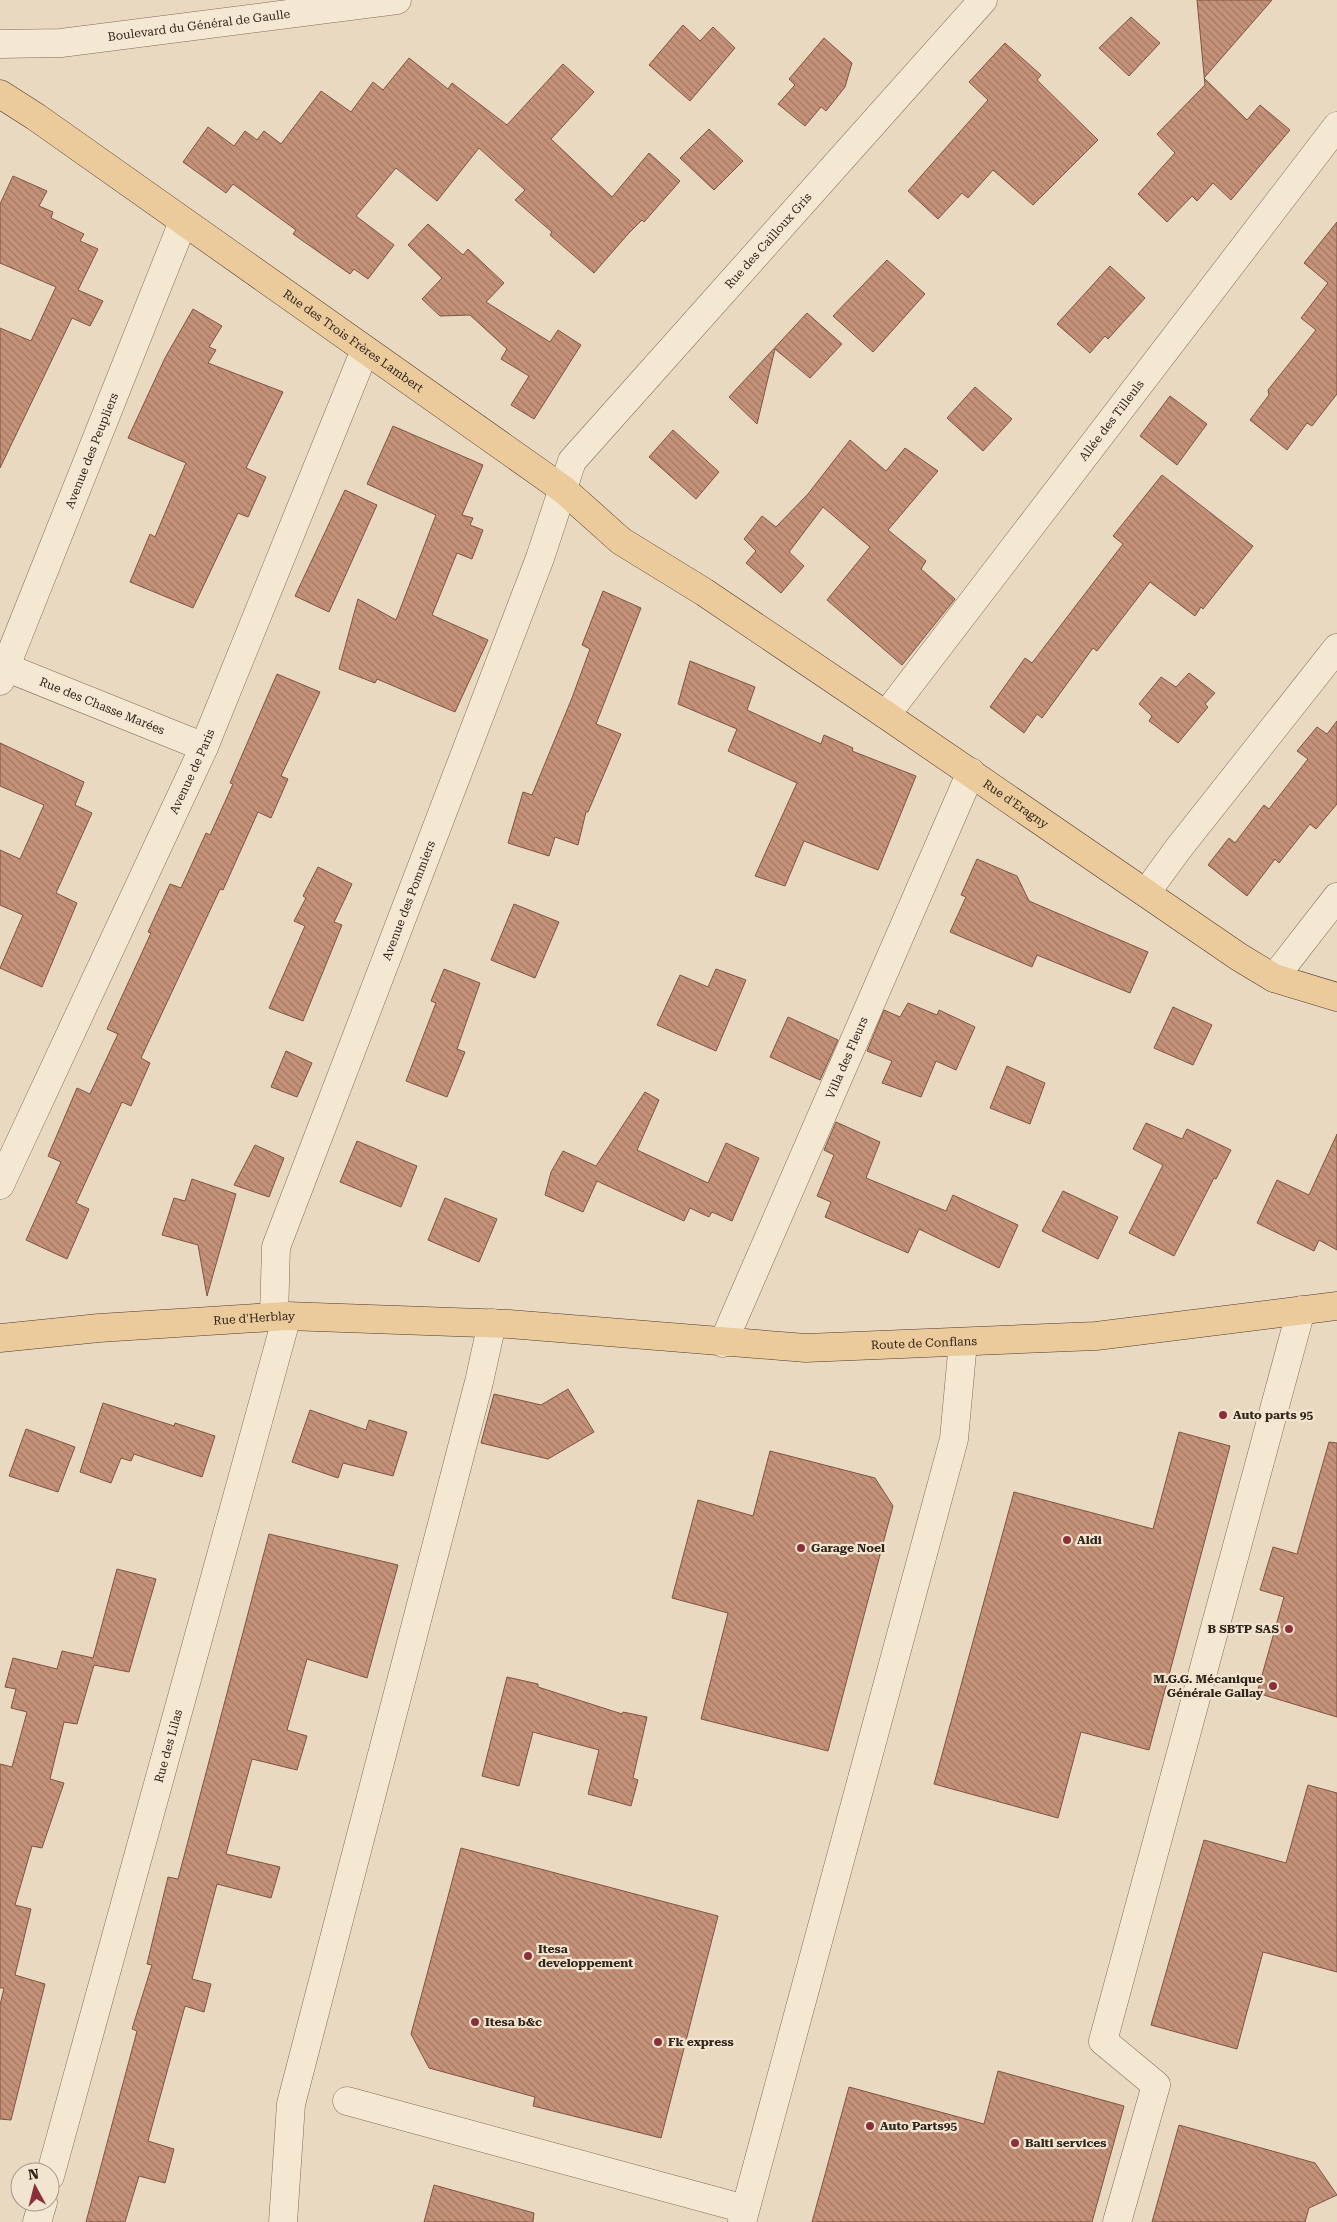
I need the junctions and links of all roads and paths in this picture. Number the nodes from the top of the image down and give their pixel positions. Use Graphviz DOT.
graph roads {
  1 [pos="397,0"];
  2 [pos="983,0"];
  3 [pos="0,44"];
  4 [pos="0,94"];
  5 [pos="1337,126"];
  6 [pos="183,222"];
  7 [pos="365,350"];
  8 [pos="564,490"];
  9 [pos="704,592"];
  10 [pos="1337,648"];
  11 [pos="2,671"];
  12 [pos="886,715"];
  13 [pos="204,747"];
  14 [pos="971,772"];
  15 [pos="1146,893"];
  16 [pos="1337,897"];
  17 [pos="1274,978"];
  18 [pos="1337,997"];
  19 [pos="0,1184"];
  20 [pos="1337,1306"];
  21 [pos="1301,1310"];
  22 [pos="280,1316"];
  23 [pos="500,1324"];
  24 [pos="0,1338"];
  25 [pos="963,1342"];
  26 [pos="723,1343"];
  27 [pos="347,2101"];
  28 [pos="54,2162"];
  29 [pos="744,2216"];
  30 [pos="283,2222"];
  31 [pos="1117,2222"];
  1 -- 3 [label="street, Boulevard du Général de Gaulle"];
  2 -- 8 [label="street, Rue des Cailloux Gris"];
  4 -- 6 [label="main road, Rue des Trois Frères Lambert"];
  5 -- 12 [label="street, Allée des Tilleuls"];
  6 -- 7 [label="main road, Rue des Trois Frères Lambert"];
  6 -- 11 [label="street, Avenue des Peupliers"];
  7 -- 8 [label="main road, Rue des Trois Frères Lambert"];
  7 -- 13 [label="street, Avenue de Paris"];
  8 -- 9 [label="main road, Rue des Trois Frères Lambert"];
  8 -- 22 [label="street, Avenue des Pommiers"];
  9 -- 12 [label="main road, Rue d'Eragny"];
  10 -- 15 [label="street"];
  11 -- 13 [label="street, Rue des Chasse Marées"];
  12 -- 14 [label="main road, Rue d'Eragny"];
  13 -- 19 [label="street, Avenue de Paris"];
  14 -- 15 [label="main road, Rue d'Eragny"];
  14 -- 26 [label="street, Villa des Fleurs"];
  15 -- 17 [label="main road, Rue d'Eragny"];
  16 -- 17 [label="street"];
  17 -- 18 [label="main road, Rue d'Eragny"];
  20 -- 21 [label="main road, Route de Conflans"];
  21 -- 25 [label="main road, Route de Conflans"];
  21 -- 31 [label="street"];
  22 -- 23 [label="main road, Rue d'Herblay"];
  22 -- 24 [label="main road, Rue d'Herblay"];
  22 -- 28 [label="street, Rue des Lilas"];
  23 -- 26 [label="main road, Route de Conflans"];
  23 -- 30 [label="street"];
  25 -- 26 [label="main road, Route de Conflans"];
  25 -- 29 [label="street"];
  27 -- 29 [label="street"];
}
